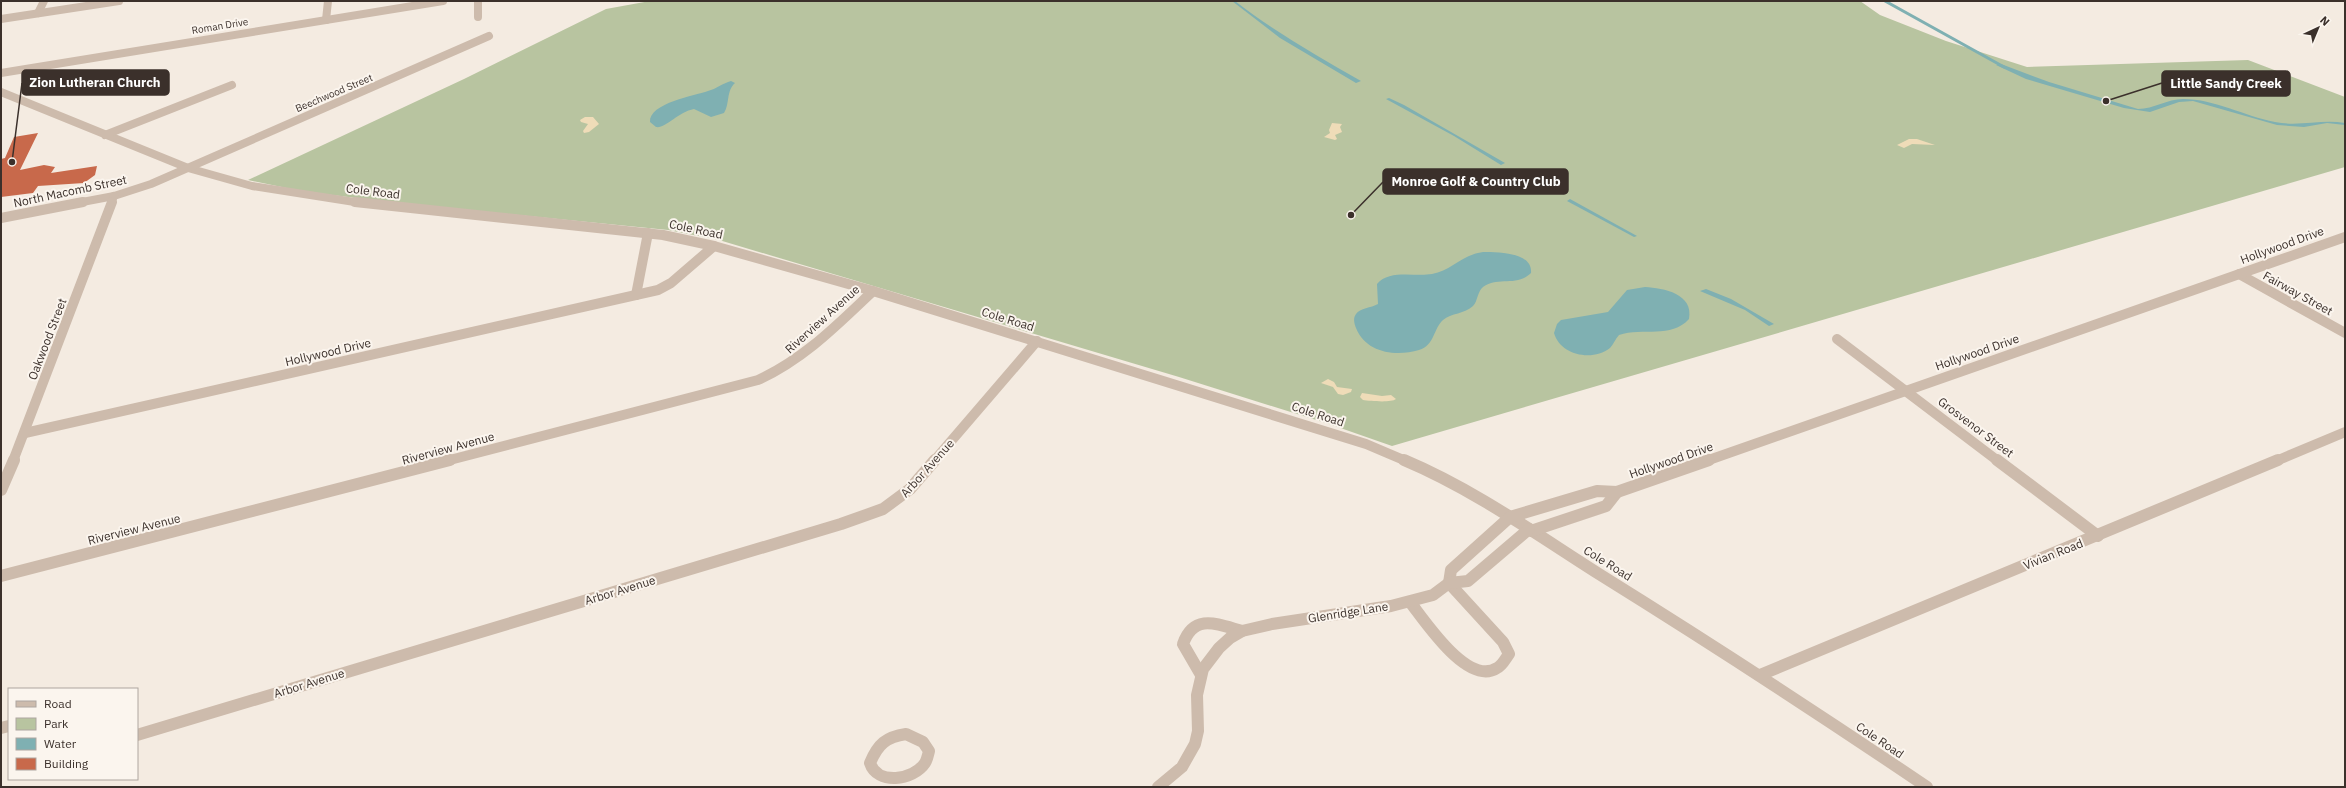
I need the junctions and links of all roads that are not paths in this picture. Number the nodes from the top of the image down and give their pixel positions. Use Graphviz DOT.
graph roads {
  1 [pos="44,1"];
  2 [pos="119,1"];
  3 [pos="328,1"];
  4 [pos="443,1"];
  5 [pos="478,1"];
  6 [pos="38,13"];
  7 [pos="478,17"];
  8 [pos="1,19"];
  9 [pos="326,20"];
  10 [pos="489,36"];
  11 [pos="1,73"];
  12 [pos="232,85"];
  13 [pos="1,92"];
  14 [pos="105,135"];
  15 [pos="188,168"];
  16 [pos="114,196"];
  17 [pos="1,218"];
  18 [pos="648,234"];
  19 [pos="2345,236"];
  20 [pos="714,246"];
  21 [pos="2240,274"];
  22 [pos="873,291"];
  23 [pos="636,295"];
  24 [pos="2345,333"];
  25 [pos="1837,339"];
  26 [pos="1037,341"];
  27 [pos="1906,390"];
  28 [pos="2345,432"];
  29 [pos="25,433"];
  30 [pos="1,490"];
  31 [pos="1617,492"];
  32 [pos="1510,517"];
  33 [pos="1530,530"];
  34 [pos="2098,536"];
  35 [pos="1,576"];
  36 [pos="1449,584"];
  37 [pos="1410,602"];
  38 [pos="1242,631"];
  39 [pos="1201,675"];
  40 [pos="1760,675"];
  41 [pos="138,735"];
  42 [pos="908,785"];
  43 [pos="1158,787"];
  44 [pos="1927,787"];
  1 -- 6 [label="street"];
  2 -- 6 [label="street"];
  3 -- 9 [label="street"];
  4 -- 9 [label="street, Roman Drive"];
  5 -- 7 [label="street"];
  6 -- 8 [label="street"];
  9 -- 11 [label="street, Roman Drive"];
  10 -- 15 [label="street, Beechwood Street"];
  12 -- 14 [label="street"];
  13 -- 14 [label="street, Cole Road"];
  14 -- 15 [label="street, Cole Road"];
  15 -- 16 [label="street, North Macomb Street"];
  15 -- 18 [label="street, Cole Road"];
  16 -- 17 [label="street, North Macomb Street"];
  16 -- 29 [label="street, Oakwood Street"];
  18 -- 20 [label="street, Cole Road"];
  18 -- 23 [label="street"];
  19 -- 21 [label="street, Hollywood Drive"];
  20 -- 22 [label="street, Cole Road"];
  20 -- 23 [label="street, Hollywood Drive"];
  21 -- 24 [label="street, Fairway Street"];
  21 -- 27 [label="street, Hollywood Drive"];
  22 -- 26 [label="street, Cole Road"];
  22 -- 35 [label="street, Riverview Avenue"];
  23 -- 29 [label="street, Hollywood Drive"];
  25 -- 27 [label="street, Grosvenor Street"];
  26 -- 32 [label="street, Cole Road"];
  26 -- 41 [label="street, Arbor Avenue"];
  27 -- 31 [label="street, Hollywood Drive"];
  27 -- 34 [label="street, Grosvenor Street"];
  28 -- 34 [label="street, Vivian Road"];
  29 -- 30 [label="street, Oakwood Street"];
  31 -- 32 [label="street, Hollywood Drive"];
  31 -- 33 [label="street, Hollywood Drive"];
  32 -- 33 [label="street, Cole Road"];
  32 -- 36 [label="street"];
  33 -- 36 [label="street, Glenridge Lane"];
  33 -- 40 [label="street, Cole Road"];
  34 -- 40 [label="street, Vivian Road"];
  36 -- 37 [label="street, Glenridge Lane"];
  36 -- 37 [label="street"];
  37 -- 38 [label="street, Glenridge Lane"];
  38 -- 39 [label="street, Glenridge Lane"];
  38 -- 39 [label="street, Glenridge Lane"];
  39 -- 43 [label="street, Glenridge Lane"];
  40 -- 44 [label="street, Cole Road"];
  42 -- 42 [label="street"];
}
